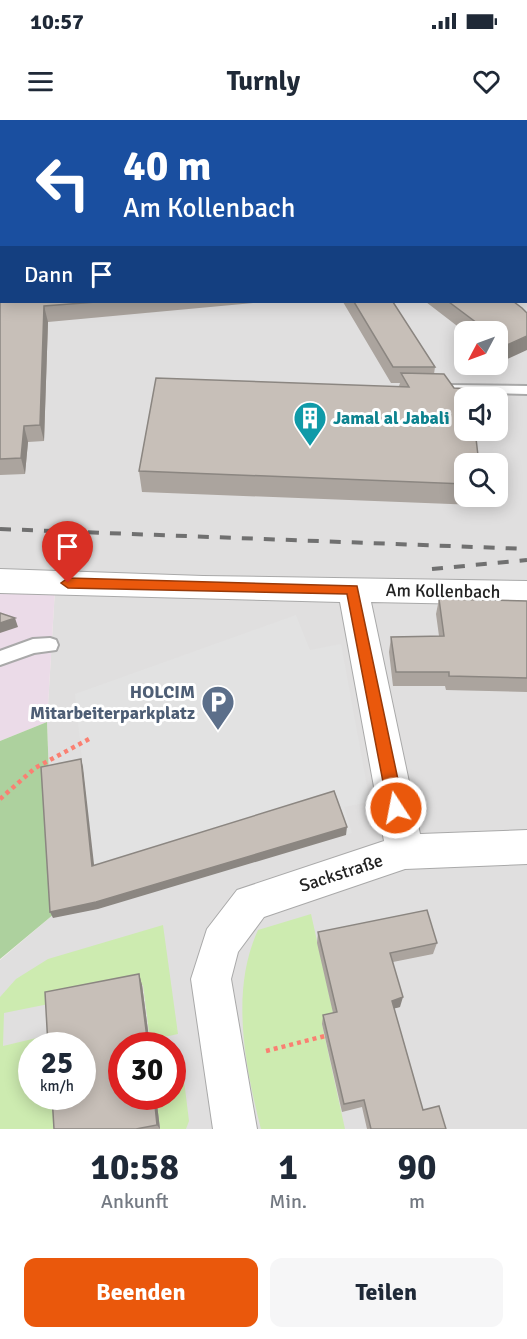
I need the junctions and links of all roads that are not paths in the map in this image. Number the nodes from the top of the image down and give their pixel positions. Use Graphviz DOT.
graph roads {
  1 [pos="433,389"];
  2 [pos="527,390"];
  3 [pos="0,581"];
  4 [pos="352,590"];
  5 [pos="527,593"];
  6 [pos="50,645"];
  7 [pos="0,658"];
  8 [pos="527,847"];
  9 [pos="405,852"];
  10 [pos="235,1129"];
  1 -- 2 [label="lane"];
  3 -- 4 [label="street, Am Kollenbach"];
  4 -- 5 [label="street, Am Kollenbach"];
  4 -- 9 [label="street, Sackstraße"];
  6 -- 7 [label="lane"];
  8 -- 9 [label="street"];
  9 -- 10 [label="street, Sackstraße"];
}
